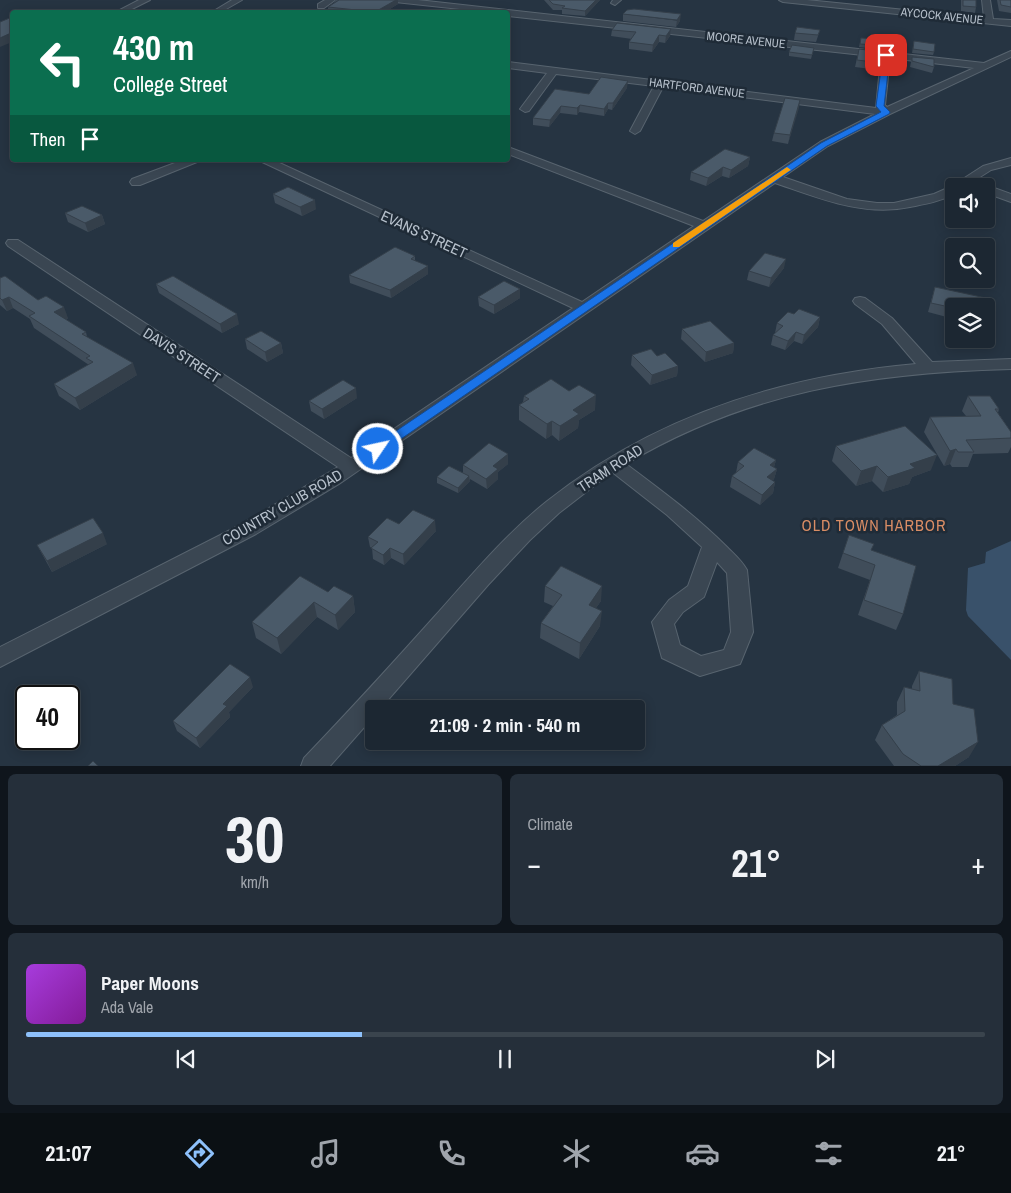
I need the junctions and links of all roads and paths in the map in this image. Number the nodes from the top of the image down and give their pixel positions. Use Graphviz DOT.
graph roads {
  1 [pos="146,0"];
  2 [pos="238,0"];
  3 [pos="331,0"];
  4 [pos="395,0"];
  5 [pos="783,0"];
  6 [pos="890,0"];
  7 [pos="986,0"];
  8 [pos="799,1"];
  9 [pos="517,3"];
  10 [pos="321,6"];
  11 [pos="124,10"];
  12 [pos="220,10"];
  13 [pos="481,10"];
  14 [pos="510,10"];
  15 [pos="890,11"];
  16 [pos="510,13"];
  17 [pos="989,21"];
  18 [pos="1011,23"];
  19 [pos="1011,54"];
  20 [pos="886,55"];
  21 [pos="510,65"];
  22 [pos="985,66"];
  23 [pos="554,70"];
  24 [pos="660,84"];
  25 [pos="525,109"];
  26 [pos="886,112"];
  27 [pos="635,131"];
  28 [pos="510,151"];
  29 [pos="1011,161"];
  30 [pos="188,162"];
  31 [pos="268,162"];
  32 [pos="777,176"];
  33 [pos="972,178"];
  34 [pos="136,182"];
  35 [pos="995,192"];
  36 [pos="945,195"];
  37 [pos="1011,198"];
  38 [pos="705,226"];
  39 [pos="13,243"];
  40 [pos="860,300"];
  41 [pos="584,308"];
  42 [pos="1011,364"];
  43 [pos="927,367"];
  44 [pos="612,464"];
  45 [pos="351,467"];
  46 [pos="713,545"];
  47 [pos="0,658"];
  48 [pos="313,766"];
  1 -- 11 [label="street"];
  2 -- 12 [label="street"];
  3 -- 10 [label="street"];
  4 -- 13 [label="street, MOORE AVENUE"];
  5 -- 8 [label="street, AYCOCK AVENUE"];
  6 -- 15 [label="street"];
  7 -- 17 [label="street"];
  8 -- 15 [label="street, AYCOCK AVENUE"];
  9 -- 14 [label="street"];
  15 -- 17 [label="street, AYCOCK AVENUE"];
  16 -- 20 [label="street, MOORE AVENUE"];
  17 -- 18 [label="street, AYCOCK AVENUE"];
  19 -- 22 [label="street, COUNTRY CLUB ROAD"];
  20 -- 22 [label="street, MOORE AVENUE"];
  20 -- 26 [label="street"];
  21 -- 23 [label="street, HARTFORD AVENUE"];
  22 -- 26 [label="street, COUNTRY CLUB ROAD"];
  23 -- 24 [label="street, HARTFORD AVENUE"];
  23 -- 25 [label="street"];
  24 -- 26 [label="street, HARTFORD AVENUE"];
  24 -- 27 [label="street"];
  26 -- 32 [label="street, COUNTRY CLUB ROAD"];
  28 -- 38 [label="street"];
  29 -- 33 [label="street"];
  30 -- 34 [label="street"];
  31 -- 41 [label="street, EVANS STREET"];
  32 -- 36 [label="street"];
  32 -- 38 [label="street, COUNTRY CLUB ROAD"];
  35 -- 37 [label="street"];
  38 -- 41 [label="street, COUNTRY CLUB ROAD"];
  39 -- 45 [label="street, DAVIS STREET"];
  40 -- 43 [label="street"];
  41 -- 45 [label="street, COUNTRY CLUB ROAD"];
  42 -- 43 [label="street, TRAM ROAD"];
  43 -- 44 [label="street, TRAM ROAD"];
  44 -- 46 [label="street"];
  44 -- 48 [label="street, TRAM ROAD"];
  45 -- 47 [label="street, COUNTRY CLUB ROAD"];
  46 -- 46 [label="street"];
}
